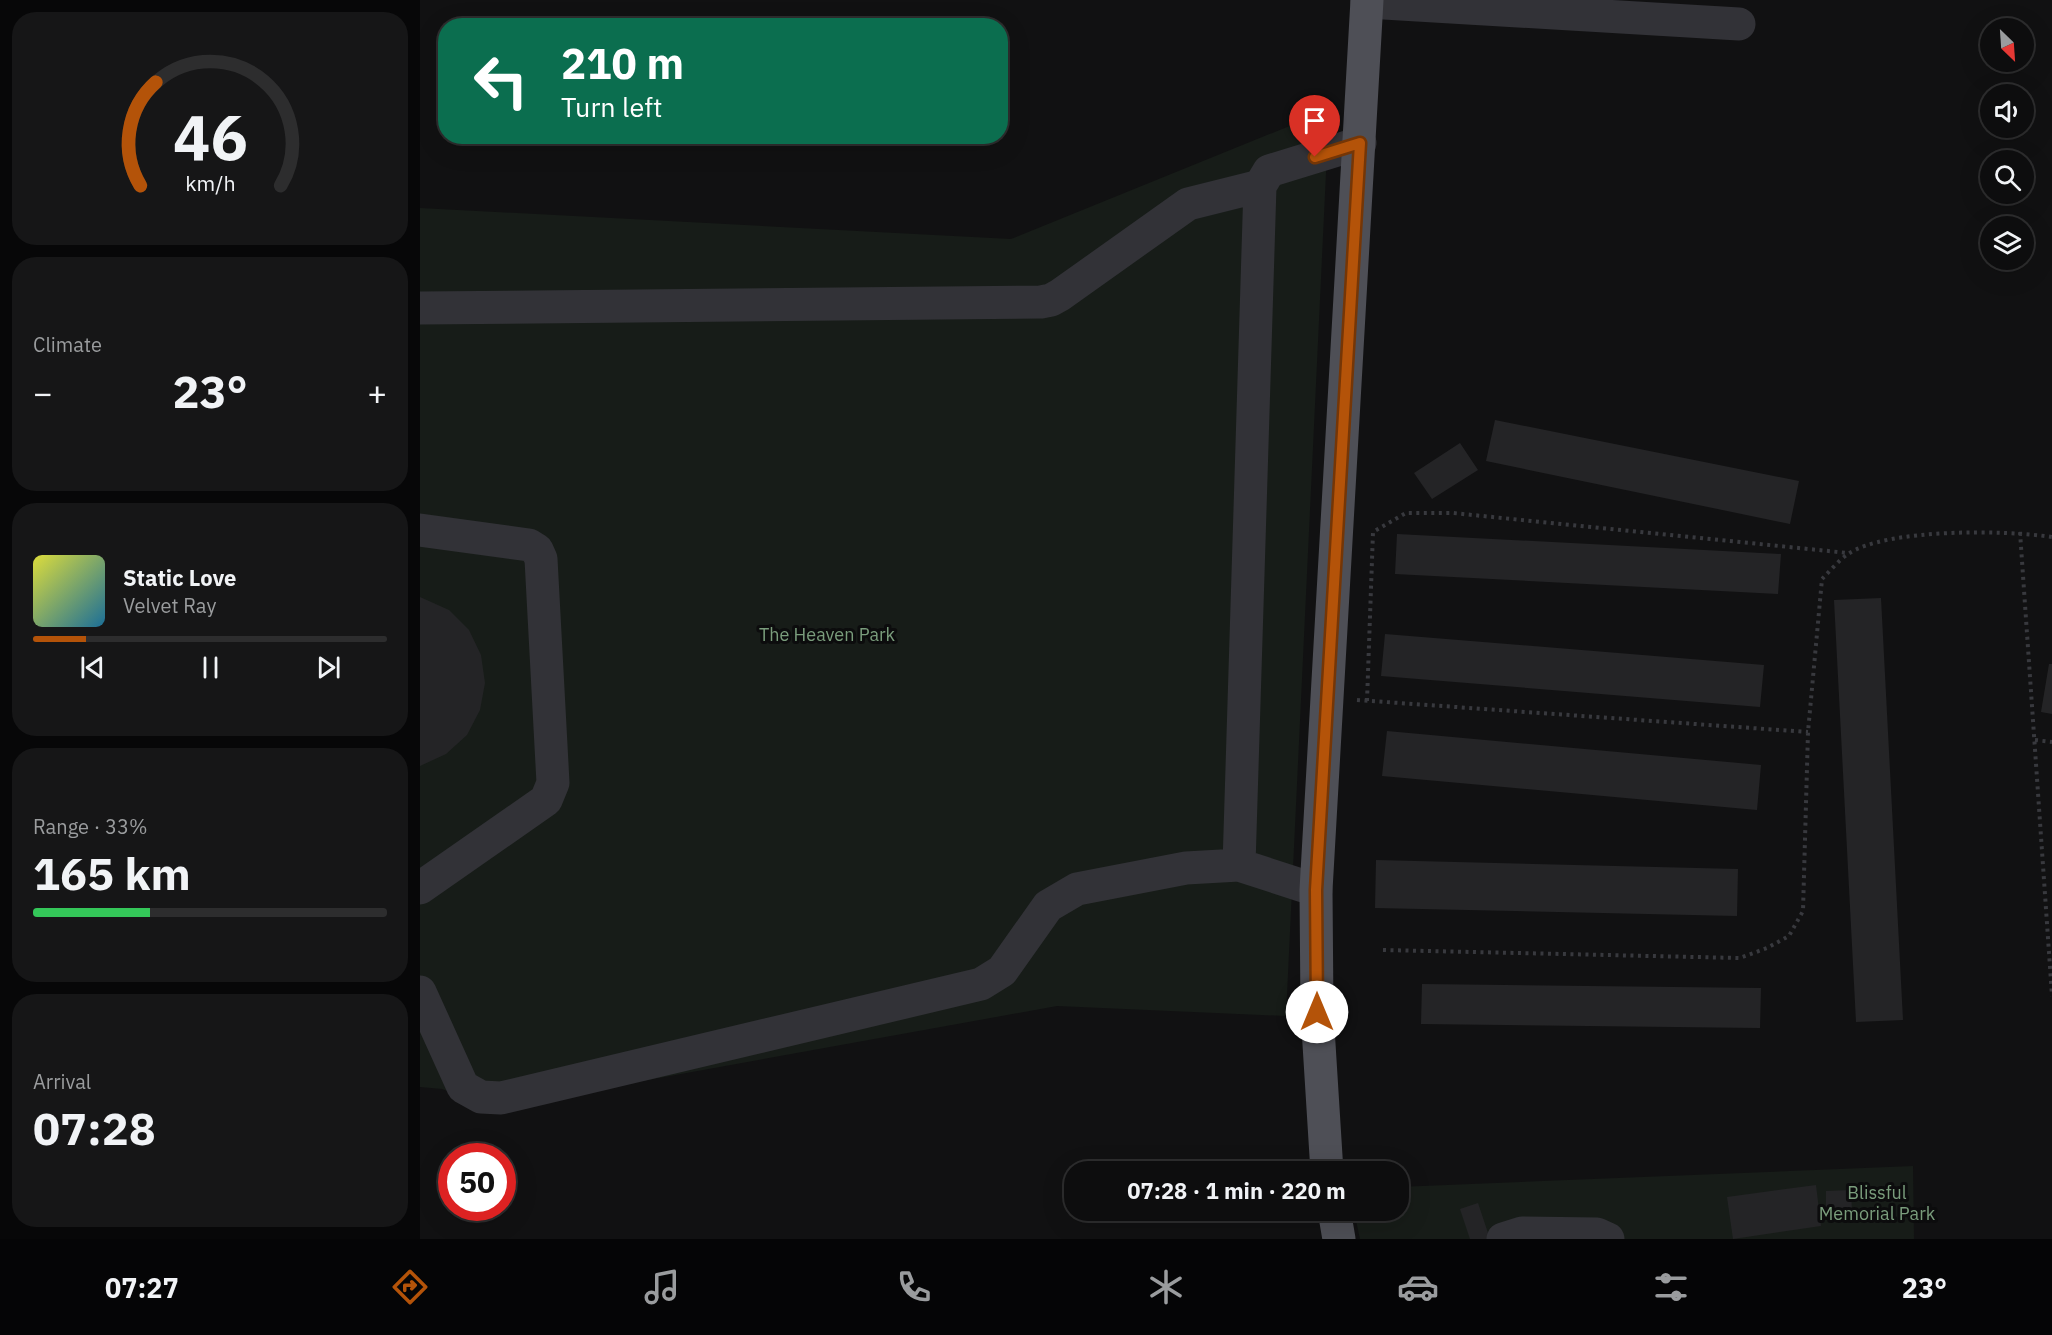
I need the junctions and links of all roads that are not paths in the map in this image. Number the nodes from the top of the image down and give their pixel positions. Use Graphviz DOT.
graph roads {
  1 [pos="1367,1"];
  2 [pos="1739,24"];
  3 [pos="1360,143"];
  4 [pos="1260,186"];
  5 [pos="420,308"];
  6 [pos="420,530"];
  7 [pos="1239,865"];
  8 [pos="420,888"];
  9 [pos="1316,890"];
  10 [pos="420,992"];
  11 [pos="1326,1161"];
  12 [pos="1336,1221"];
  13 [pos="1339,1239"];
  14 [pos="1503,1239"];
  15 [pos="1608,1239"];
  1 -- 2 [label="lane"];
  1 -- 3 [label="main road"];
  3 -- 4 [label="lane"];
  3 -- 9 [label="main road"];
  4 -- 5 [label="lane"];
  4 -- 7 [label="lane"];
  6 -- 8 [label="lane"];
  7 -- 9 [label="lane"];
  7 -- 10 [label="lane"];
  9 -- 11 [label="main road"];
  12 -- 13 [label="main road"];
  14 -- 15 [label="lane"];
}
